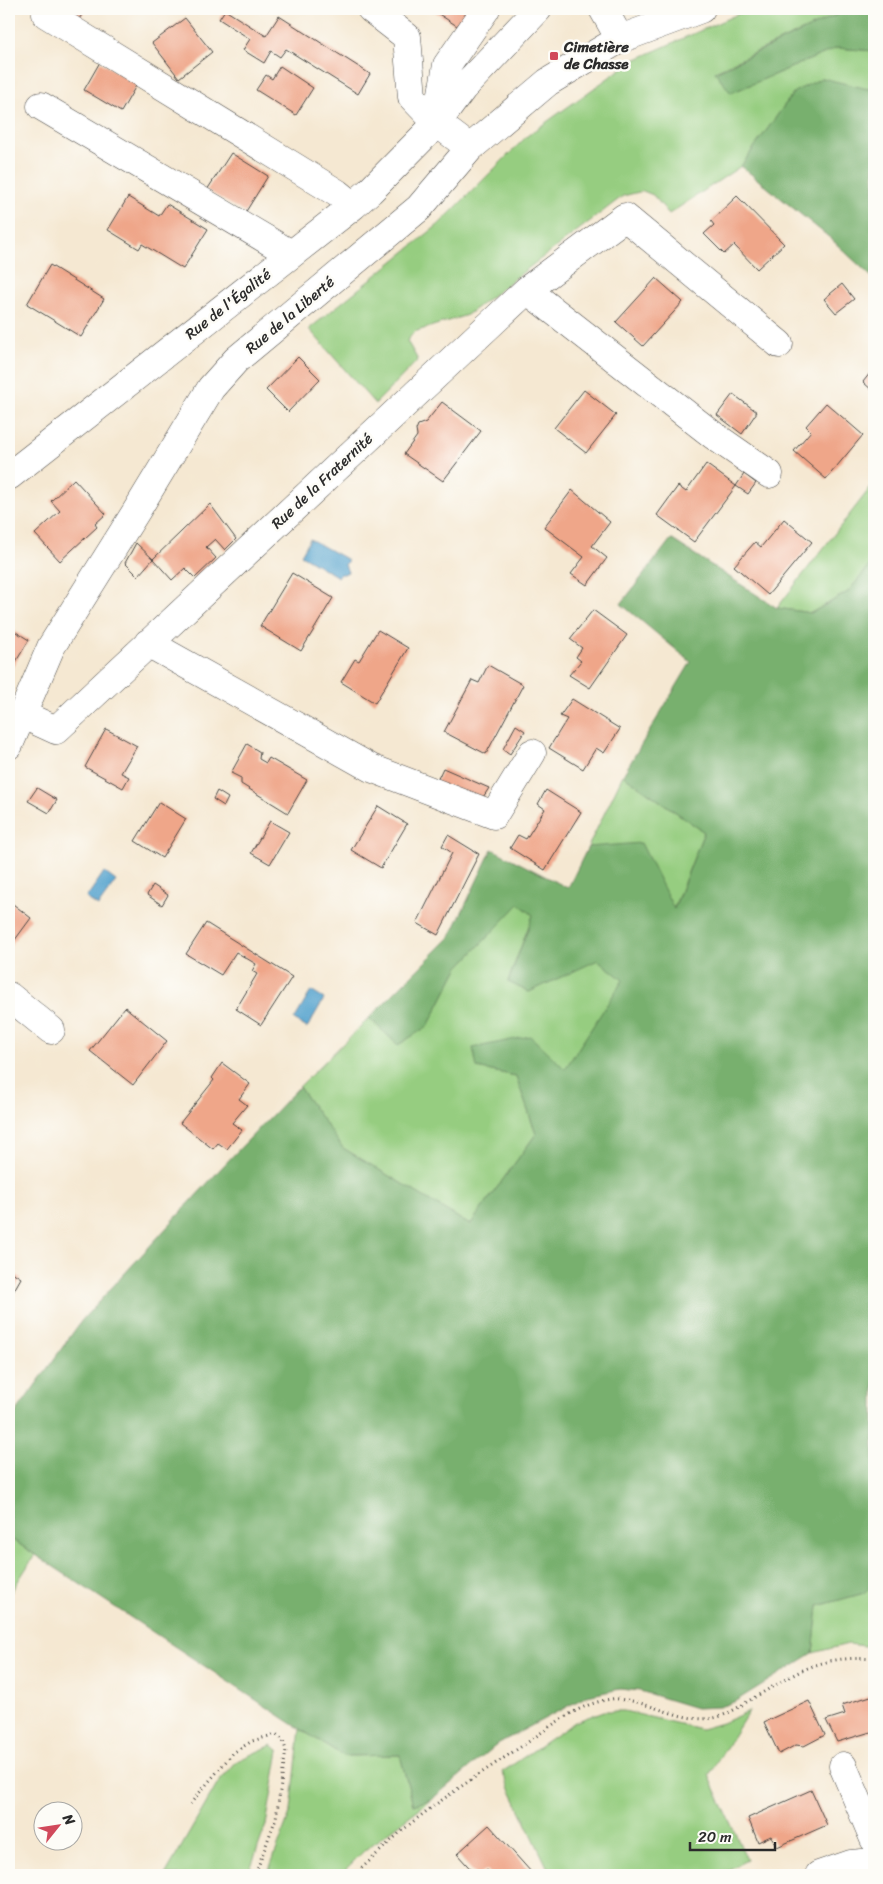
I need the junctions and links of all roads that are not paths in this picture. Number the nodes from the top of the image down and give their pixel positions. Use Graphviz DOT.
graph roads {
  1 [pos="371,9"];
  2 [pos="486,9"];
  3 [pos="538,9"];
  4 [pos="602,9"];
  5 [pos="701,9"];
  6 [pos="46,14"];
  7 [pos="620,39"];
  8 [pos="41,106"];
  9 [pos="437,123"];
  10 [pos="470,148"];
  11 [pos="353,206"];
  12 [pos="291,254"];
  13 [pos="527,290"];
  14 [pos="780,344"];
  15 [pos="769,474"];
  16 [pos="9,476"];
  17 [pos="148,643"];
  18 [pos="21,714"];
  19 [pos="9,745"];
  20 [pos="532,754"];
  21 [pos="9,996"];
  22 [pos="51,1030"];
  23 [pos="843,1766"];
  24 [pos="874,1839"];
  25 [pos="874,1862"];
  26 [pos="819,1875"];
  1 -- 9 [label="street"];
  2 -- 9 [label="street"];
  3 -- 9 [label="street, Rue de l'Égalité"];
  4 -- 7 [label="street"];
  5 -- 7 [label="street, Rue de la Liberté"];
  6 -- 11 [label="street"];
  7 -- 10 [label="street, Rue de la Liberté"];
  8 -- 12 [label="street"];
  9 -- 10 [label="street"];
  9 -- 11 [label="street, Rue de l'Égalité"];
  10 -- 18 [label="street, Rue de la Liberté"];
  11 -- 12 [label="street, Rue de l'Égalité"];
  12 -- 16 [label="street, Rue de l'Égalité"];
  13 -- 14 [label="street, Rue de la Fraternité"];
  13 -- 15 [label="street"];
  13 -- 17 [label="street, Rue de la Fraternité"];
  17 -- 18 [label="street, Rue de la Fraternité"];
  17 -- 20 [label="street"];
  18 -- 19 [label="street, Rue de la Liberté"];
  21 -- 22 [label="street"];
  23 -- 24 [label="street"];
  25 -- 26 [label="street"];
}
